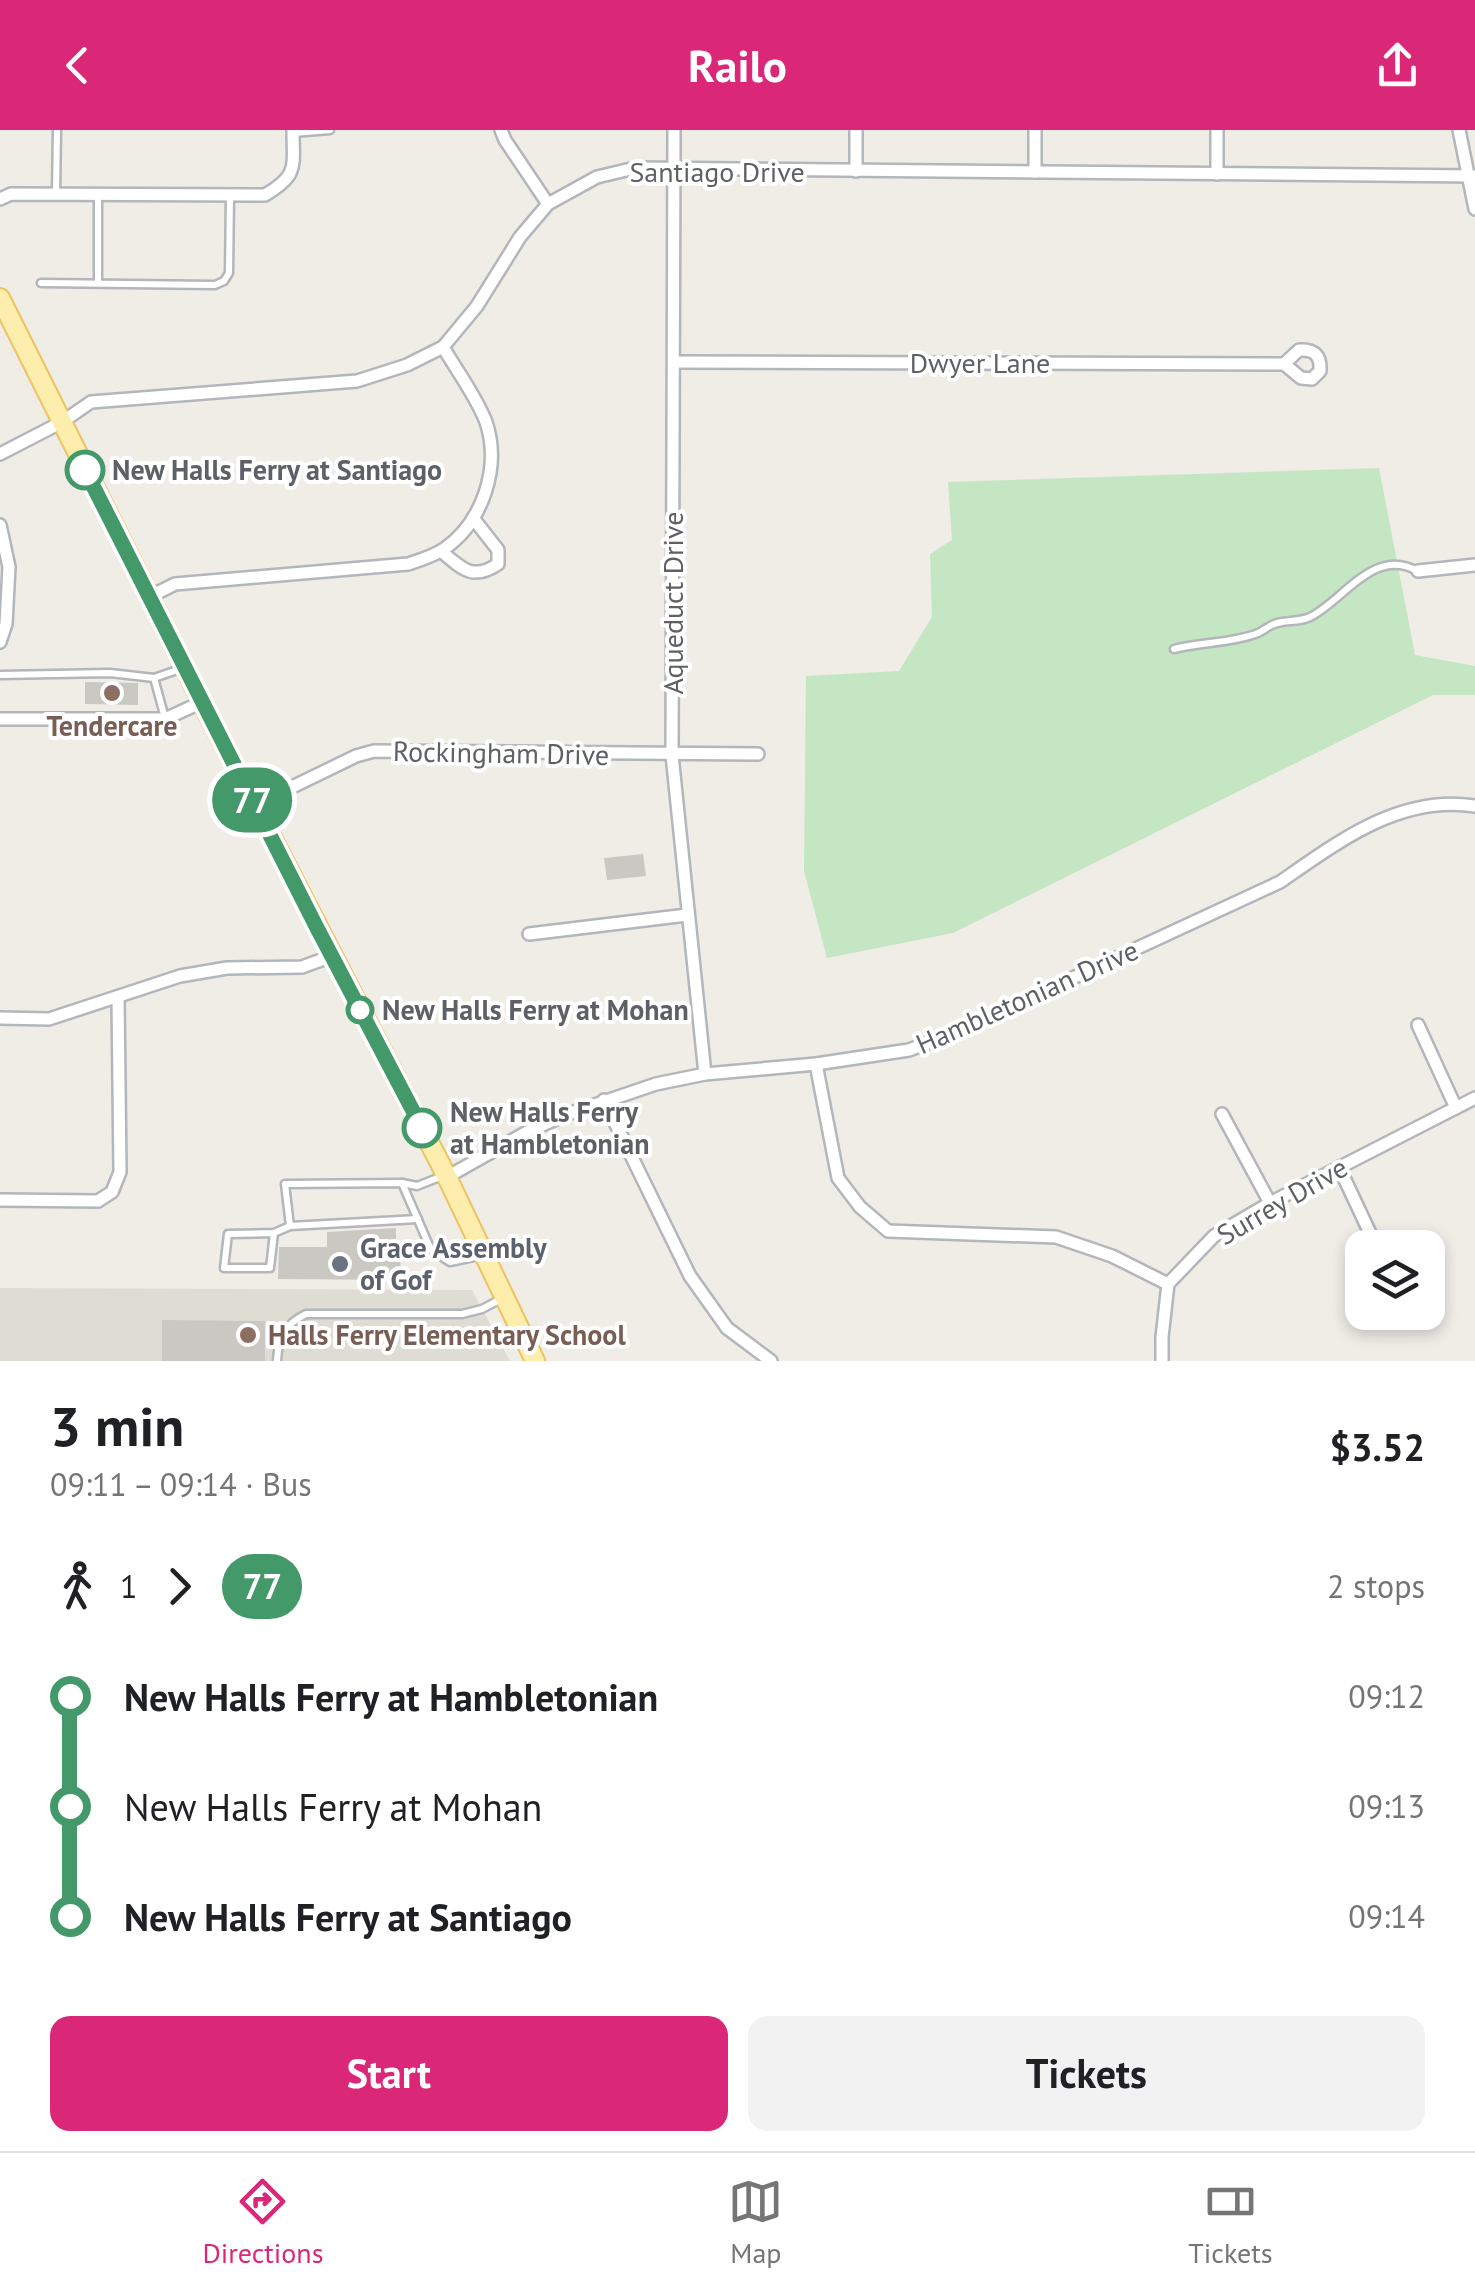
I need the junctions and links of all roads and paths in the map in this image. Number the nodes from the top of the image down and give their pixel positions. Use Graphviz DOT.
graph roads {
  1 [pos="57,130"];
  2 [pos="330,130"];
  3 [pos="501,130"];
  4 [pos="674,130"];
  5 [pos="856,130"];
  6 [pos="1035,130"];
  7 [pos="1218,130"];
  8 [pos="1460,130"];
  9 [pos="293,131"];
  10 [pos="675,170"];
  11 [pos="856,171"];
  12 [pos="1035,172"];
  13 [pos="1217,174"];
  14 [pos="1471,176"];
  15 [pos="56,194"];
  16 [pos="98,194"];
  17 [pos="230,195"];
  18 [pos="0,199"];
  19 [pos="548,204"];
  20 [pos="1475,209"];
  21 [pos="98,282"];
  22 [pos="41,283"];
  23 [pos="0,298"];
  24 [pos="442,347"];
  25 [pos="675,362"];
  26 [pos="1284,364"];
  27 [pos="62,422"];
  28 [pos="0,454"];
  29 [pos="473,518"];
  30 [pos="0,525"];
  31 [pos="441,551"];
  32 [pos="1475,565"];
  33 [pos="1418,571"];
  34 [pos="149,598"];
  35 [pos="0,642"];
  36 [pos="1174,649"];
  37 [pos="184,667"];
  38 [pos="0,675"];
  39 [pos="154,678"];
  40 [pos="202,702"];
  41 [pos="0,719"];
  42 [pos="165,719"];
  43 [pos="672,754"];
  44 [pos="758,754"];
  45 [pos="255,805"];
  46 [pos="1475,806"];
  47 [pos="687,914"];
  48 [pos="529,934"];
  49 [pos="332,956"];
  50 [pos="118,997"];
  51 [pos="0,1018"];
  52 [pos="1418,1025"];
  53 [pos="816,1064"];
  54 [pos="705,1074"];
  55 [pos="1475,1098"];
  56 [pos="604,1100"];
  57 [pos="1456,1108"];
  58 [pos="1222,1114"];
  59 [pos="1340,1167"];
  60 [pos="447,1176"];
  61 [pos="402,1183"];
  62 [pos="0,1200"];
  63 [pos="1270,1202"];
  64 [pos="418,1219"];
  65 [pos="290,1226"];
  66 [pos="1369,1230"];
  67 [pos="274,1233"];
  68 [pos="484,1255"];
  69 [pos="1168,1284"];
  70 [pos="504,1297"];
  71 [pos="277,1361"];
  72 [pos="535,1361"];
  73 [pos="771,1361"];
  74 [pos="1162,1361"];
  1 -- 15 [label="lane"];
  2 -- 9 [label="lane"];
  3 -- 19 [label="street"];
  4 -- 10 [label="street, Aqueduct Drive"];
  5 -- 11 [label="street"];
  6 -- 12 [label="street"];
  7 -- 13 [label="street"];
  8 -- 14 [label="street"];
  9 -- 17 [label="street"];
  10 -- 11 [label="street, Santiago Drive"];
  10 -- 19 [label="street, Santiago Drive"];
  10 -- 25 [label="street, Aqueduct Drive"];
  11 -- 12 [label="street, Santiago Drive"];
  12 -- 13 [label="street, Santiago Drive"];
  13 -- 14 [label="street, Santiago Drive"];
  14 -- 20 [label="street"];
  15 -- 16 [label="street"];
  15 -- 18 [label="street"];
  16 -- 17 [label="street"];
  16 -- 21 [label="lane"];
  17 -- 21 [label="lane"];
  19 -- 24 [label="street, Santiago Drive"];
  21 -- 22 [label="lane"];
  23 -- 27 [label="main road"];
  24 -- 27 [label="street, Santiago Drive"];
  24 -- 29 [label="street"];
  25 -- 26 [label="street, Dwyer Lane"];
  25 -- 43 [label="street, Aqueduct Drive"];
  27 -- 28 [label="street, Santiago Drive"];
  27 -- 34 [label="main road"];
  29 -- 31 [label="street"];
  29 -- 31 [label="street"];
  30 -- 35 [label="street"];
  31 -- 34 [label="street"];
  32 -- 33 [label="street"];
  33 -- 36 [label="lane"];
  34 -- 37 [label="main road"];
  37 -- 39 [label="lane"];
  37 -- 40 [label="main road"];
  38 -- 39 [label="lane"];
  39 -- 42 [label="lane"];
  40 -- 42 [label="street"];
  40 -- 45 [label="main road"];
  41 -- 42 [label="street"];
  43 -- 44 [label="street, Rockingham Drive"];
  43 -- 45 [label="street, Rockingham Drive"];
  43 -- 47 [label="street, Aqueduct Drive"];
  45 -- 49 [label="main road"];
  46 -- 53 [label="street, Hambletonian Drive"];
  47 -- 48 [label="street"];
  47 -- 54 [label="street, Aqueduct Drive"];
  49 -- 50 [label="street"];
  49 -- 60 [label="main road"];
  50 -- 51 [label="street"];
  50 -- 62 [label="street"];
  52 -- 57 [label="street"];
  53 -- 54 [label="street, Hambletonian Drive"];
  53 -- 69 [label="street"];
  54 -- 56 [label="street, Hambletonian Drive"];
  55 -- 57 [label="street, Surrey Drive"];
  56 -- 60 [label="street, Hambletonian Drive"];
  56 -- 73 [label="street"];
  57 -- 59 [label="street, Surrey Drive"];
  58 -- 63 [label="street"];
  59 -- 63 [label="street, Surrey Drive"];
  59 -- 66 [label="street"];
  60 -- 61 [label="lane"];
  60 -- 68 [label="main road"];
  61 -- 64 [label="lane"];
  61 -- 65 [label="lane"];
  63 -- 69 [label="street, Surrey Drive"];
  64 -- 65 [label="lane"];
  64 -- 68 [label="lane"];
  65 -- 67 [label="lane"];
  67 -- 67 [label="lane"];
  68 -- 70 [label="main road"];
  69 -- 74 [label="street"];
  70 -- 71 [label="lane"];
  70 -- 72 [label="main road"];
}
